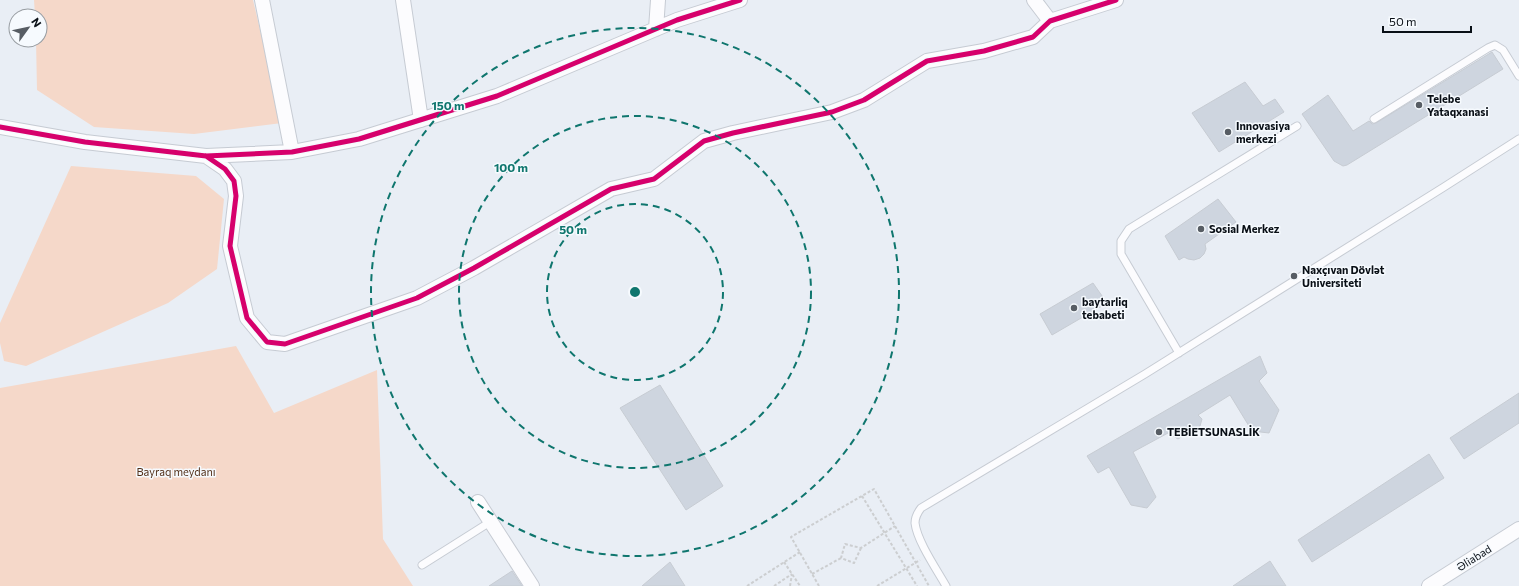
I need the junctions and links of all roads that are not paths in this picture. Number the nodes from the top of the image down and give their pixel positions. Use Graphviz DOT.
graph roads {
  1 [pos="262,0"];
  2 [pos="403,0"];
  3 [pos="658,0"];
  4 [pos="740,0"];
  5 [pos="1034,0"];
  6 [pos="1116,0"];
  7 [pos="1050,21"];
  8 [pos="656,30"];
  9 [pos="1519,76"];
  10 [pos="1374,119"];
  11 [pos="421,120"];
  12 [pos="1298,126"];
  13 [pos="0,128"];
  14 [pos="1519,139"];
  15 [pos="292,152"];
  16 [pos="206,156"];
  17 [pos="1180,353"];
  18 [pos="478,502"];
  19 [pos="490,522"];
  20 [pos="1519,529"];
  21 [pos="422,565"];
  22 [pos="532,586"];
  23 [pos="946,586"];
  24 [pos="1429,586"];
  1 -- 15 [label="street"];
  2 -- 11 [label="street"];
  3 -- 8 [label="street"];
  4 -- 8 [label="street"];
  5 -- 7 [label="street"];
  6 -- 7 [label="street"];
  7 -- 16 [label="street"];
  8 -- 11 [label="street"];
  9 -- 10 [label="lane"];
  11 -- 15 [label="street"];
  12 -- 17 [label="lane"];
  13 -- 16 [label="street"];
  14 -- 17 [label="lane"];
  15 -- 16 [label="street"];
  17 -- 23 [label="lane"];
  18 -- 19 [label="street"];
  19 -- 21 [label="lane"];
  19 -- 22 [label="street"];
  20 -- 24 [label="street, Əliabad"];
}
